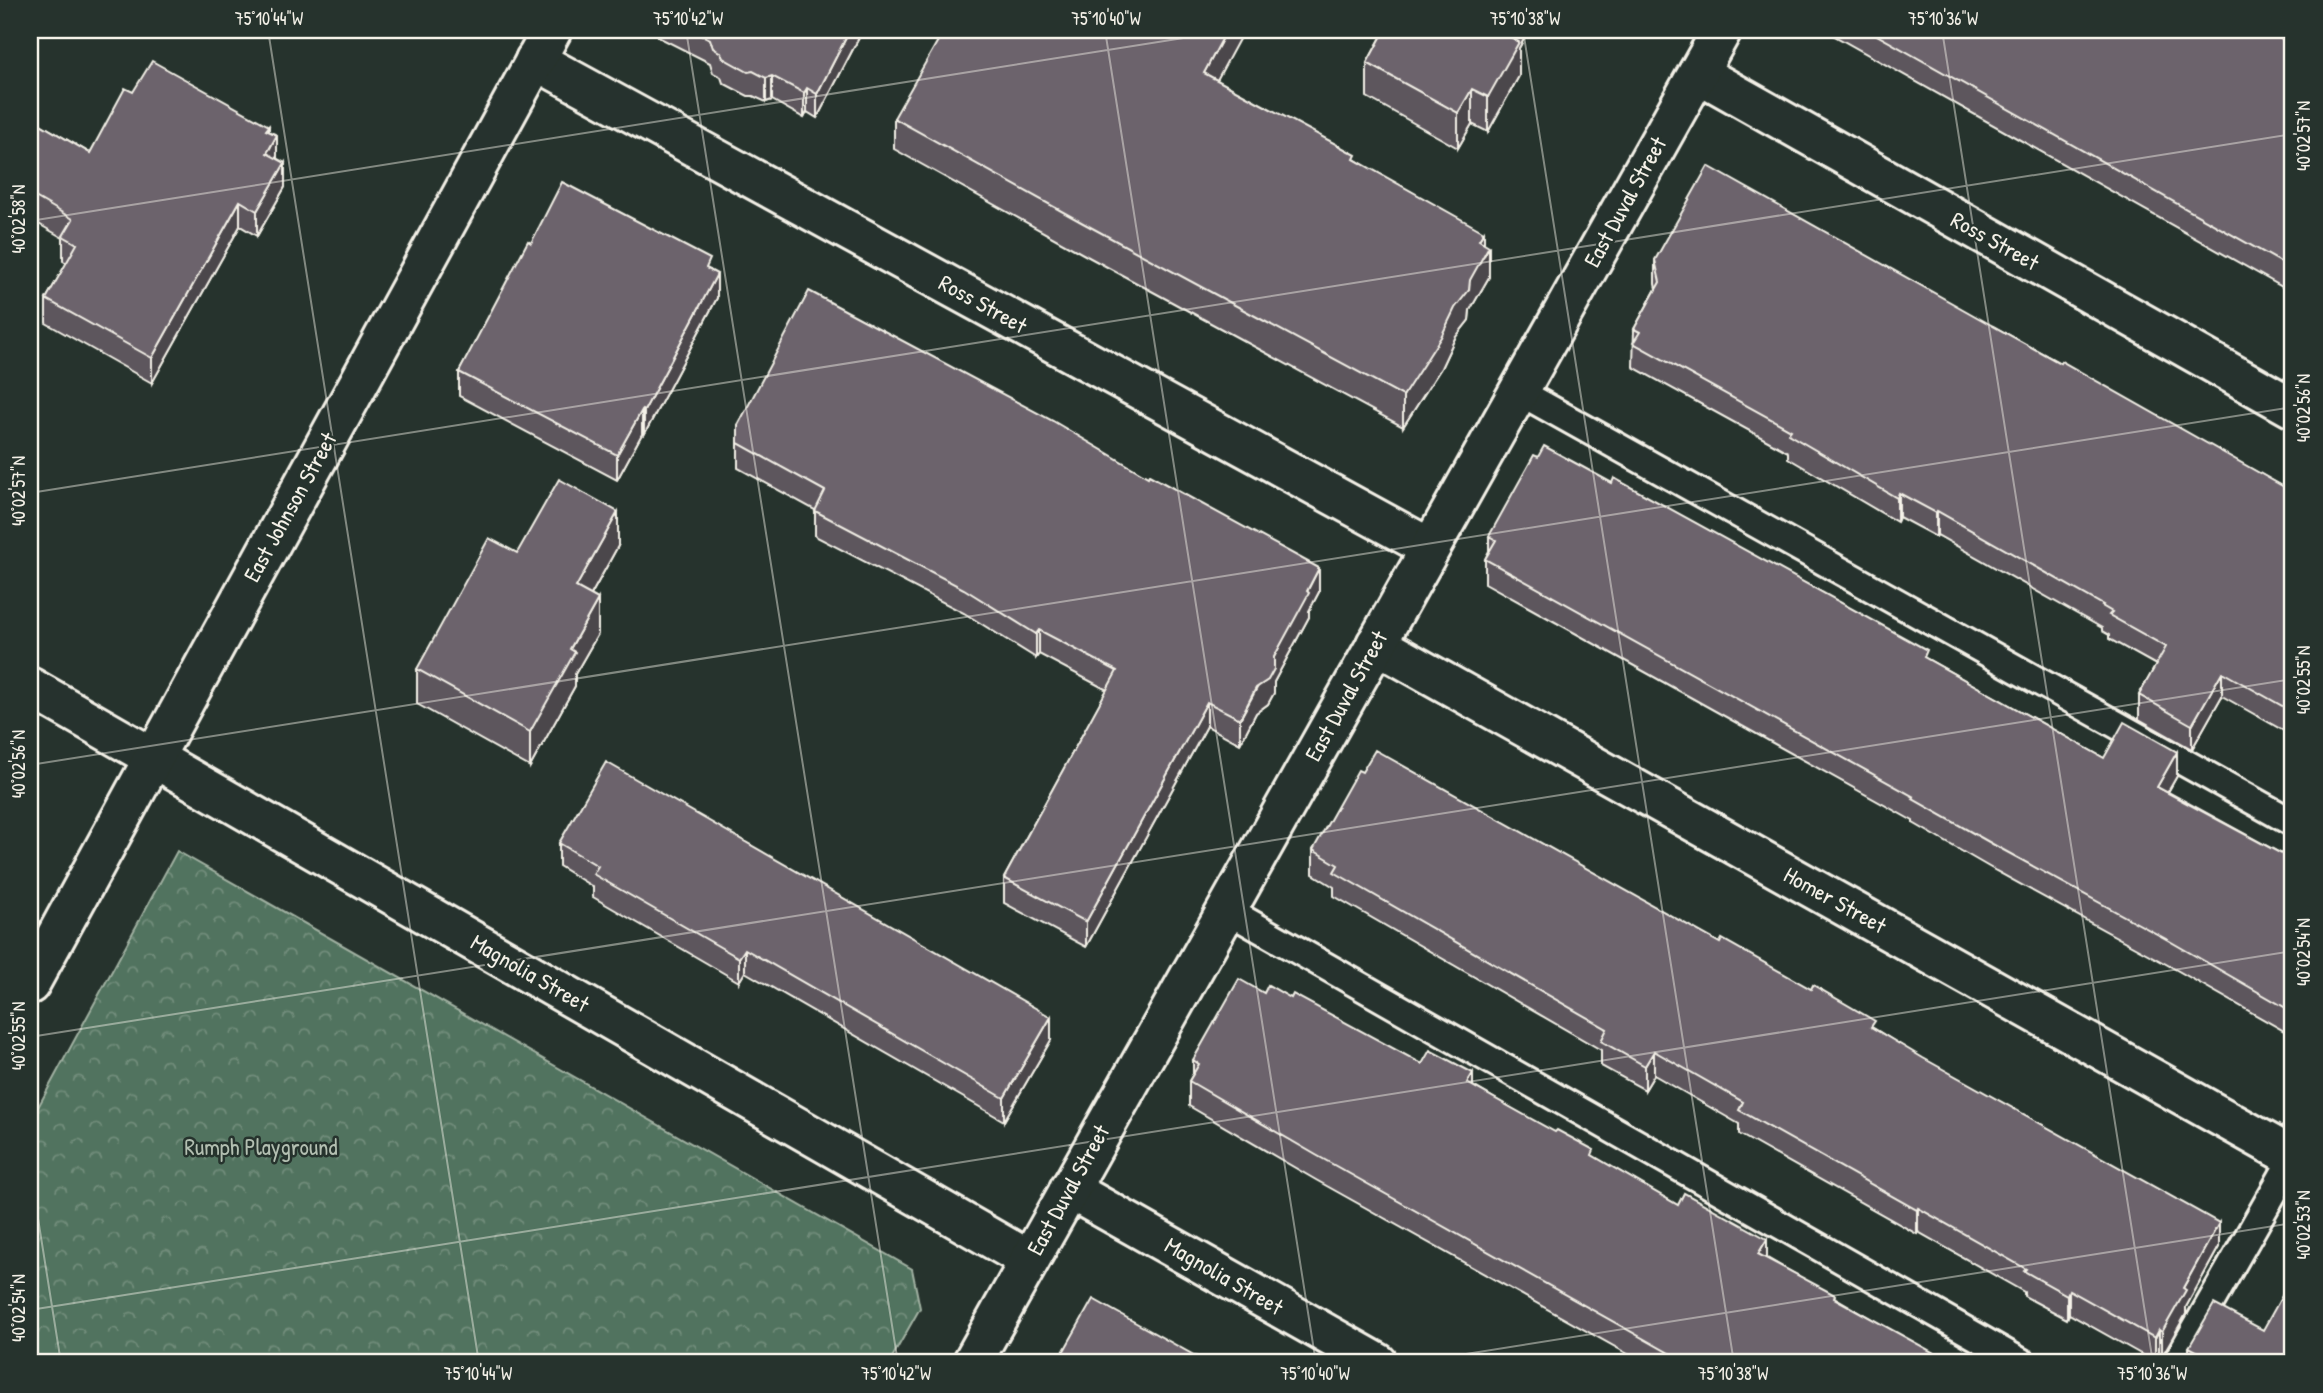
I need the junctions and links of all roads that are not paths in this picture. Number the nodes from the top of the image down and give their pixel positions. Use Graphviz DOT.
graph roads {
  1 [pos="1722,30"];
  2 [pos="544,45"];
  3 [pos="1698,74"];
  4 [pos="1518,391"];
  5 [pos="2293,408"];
  6 [pos="1430,548"];
  7 [pos="1376,644"];
  8 [pos="30,687"];
  9 [pos="153,757"];
  10 [pos="2293,823"];
  11 [pos="1227,909"];
  12 [pos="30,984"];
  13 [pos="2293,1157"];
  14 [pos="1069,1189"];
  15 [pos="1029,1260"];
  16 [pos="972,1363"];
  17 [pos="1378,1363"];
  18 [pos="2023,1363"];
  19 [pos="2176,1363"];
  1 -- 3 [label="street, East Duval Street"];
  2 -- 6 [label="street, Ross Street"];
  2 -- 9 [label="street, East Johnson Street"];
  3 -- 4 [label="street, East Duval Street"];
  3 -- 5 [label="street, Ross Street"];
  4 -- 6 [label="street, East Duval Street"];
  4 -- 10 [label="lane"];
  6 -- 7 [label="street, East Duval Street"];
  7 -- 11 [label="street, East Duval Street"];
  7 -- 13 [label="street, Homer Street"];
  8 -- 9 [label="street, Magnolia Street"];
  9 -- 12 [label="street, East Johnson Street"];
  9 -- 15 [label="street, Magnolia Street"];
  11 -- 14 [label="street, East Duval Street"];
  11 -- 18 [label="lane"];
  13 -- 19 [label="lane"];
  14 -- 15 [label="street, East Duval Street"];
  14 -- 17 [label="street, Magnolia Street"];
  15 -- 16 [label="street, East Duval Street"];
}
